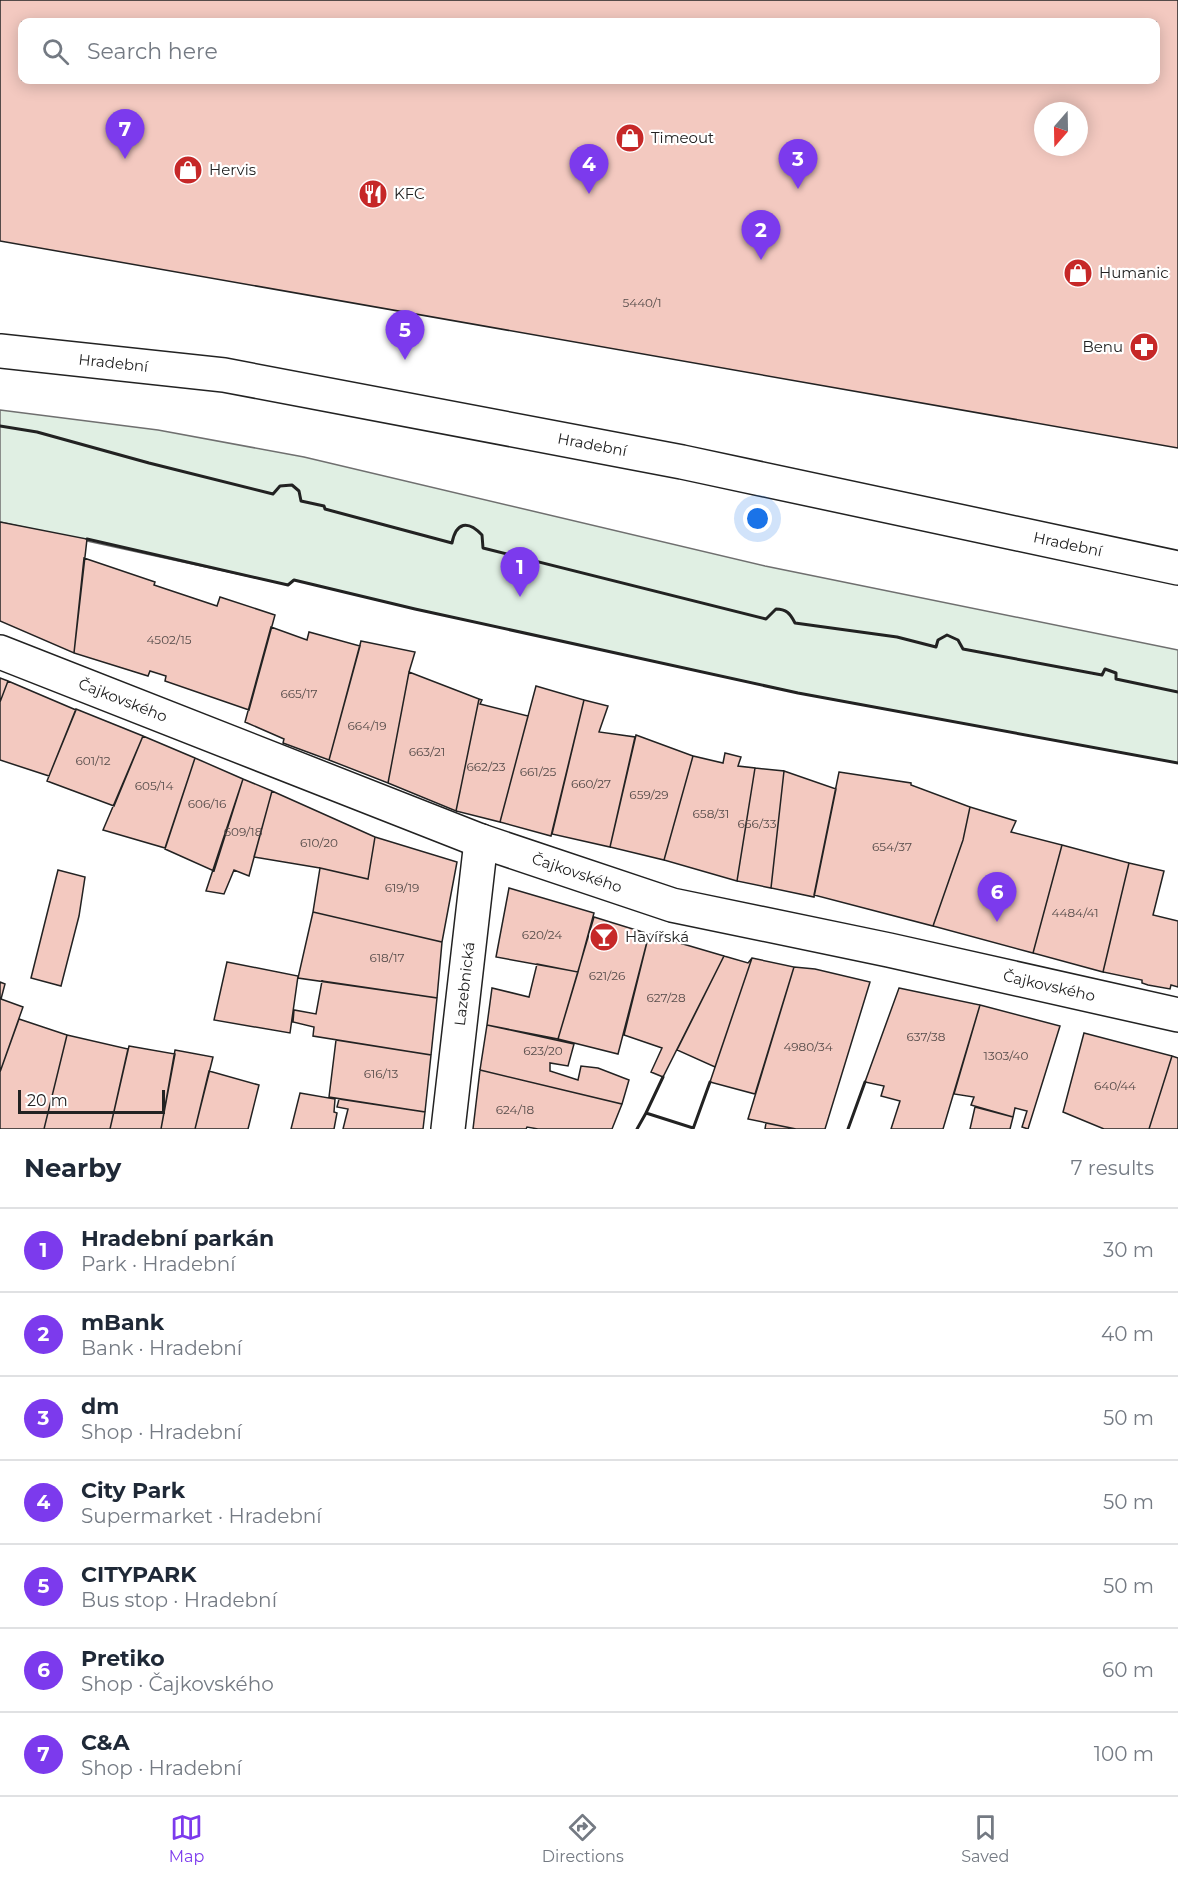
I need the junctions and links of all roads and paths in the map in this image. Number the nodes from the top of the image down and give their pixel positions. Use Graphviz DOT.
graph roads {
  1 [pos="0,351"];
  2 [pos="1178,568"];
  3 [pos="0,652"];
  4 [pos="481,841"];
  5 [pos="1178,1015"];
  6 [pos="448,1129"];
  1 -- 2 [label="street, Hradební"];
  3 -- 4 [label="street, Čajkovského"];
  4 -- 5 [label="street, Čajkovského"];
  4 -- 6 [label="street, Lazebnická"];
}
